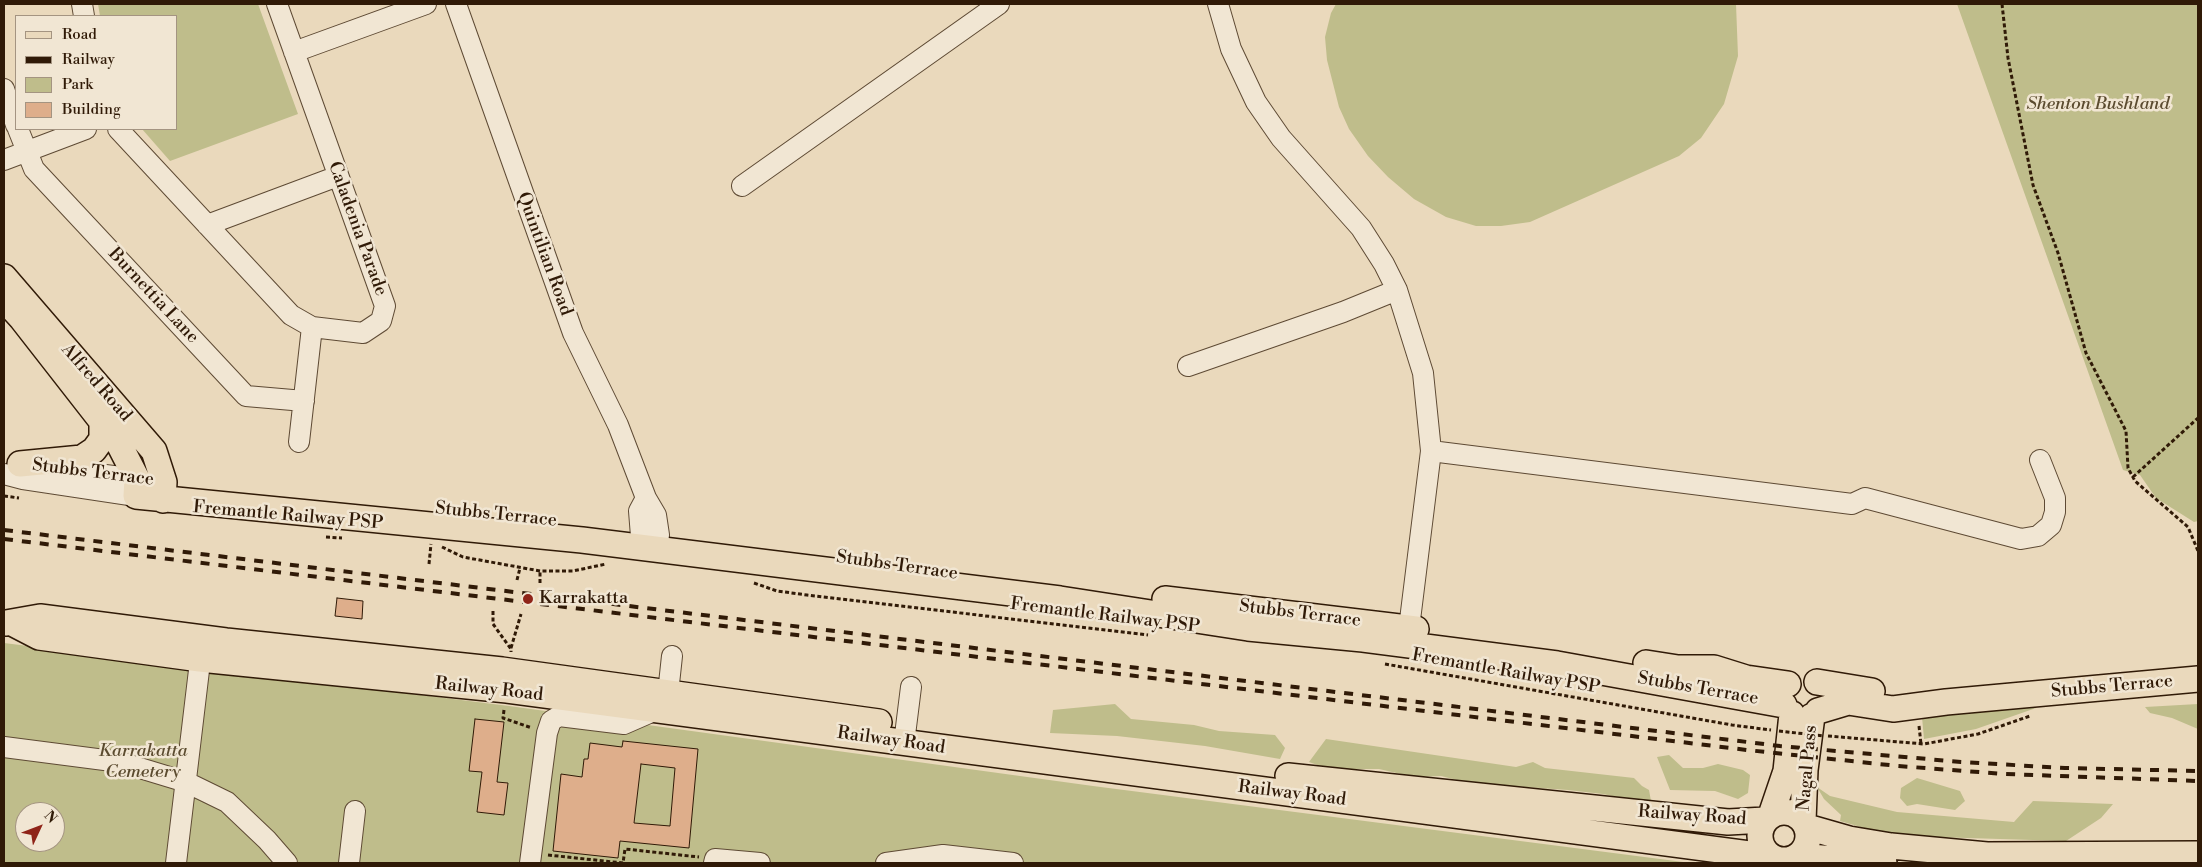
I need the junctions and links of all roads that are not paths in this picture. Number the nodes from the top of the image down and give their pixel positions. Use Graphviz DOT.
graph roads {
  1 [pos="277,4"];
  2 [pos="426,4"];
  3 [pos="456,4"];
  4 [pos="999,4"];
  5 [pos="1218,4"];
  6 [pos="294,52"];
  7 [pos="4,89"];
  8 [pos="15,121"];
  9 [pos="18,130"];
  10 [pos="83,130"];
  11 [pos="119,130"];
  12 [pos="26,152"];
  13 [pos="4,160"];
  14 [pos="338,176"];
  15 [pos="742,186"];
  16 [pos="207,225"];
  17 [pos="4,278"];
  18 [pos="1396,290"];
  19 [pos="4,299"];
  20 [pos="312,327"];
  21 [pos="1188,366"];
  22 [pos="304,401"];
  23 [pos="102,422"];
  24 [pos="299,442"];
  25 [pos="1431,451"];
  26 [pos="2040,460"];
  27 [pos="9,467"];
  28 [pos="137,487"];
  29 [pos="164,491"];
  30 [pos="649,542"];
  31 [pos="8,623"];
  32 [pos="1409,628"];
  33 [pos="202,648"];
  34 [pos="672,656"];
  35 [pos="2198,664"];
  36 [pos="2198,679"];
  37 [pos="911,687"];
  38 [pos="662,701"];
  39 [pos="1800,714"];
  40 [pos="905,734"];
  41 [pos="4,747"];
  42 [pos="186,782"];
  43 [pos="354,811"];
  44 [pos="1768,817"];
  45 [pos="1805,824"];
  46 [pos="2198,854"];
  47 [pos="1797,856"];
  48 [pos="1772,857"];
  49 [pos="531,858"];
  50 [pos="715,861"];
  51 [pos="176,863"];
  52 [pos="287,863"];
  53 [pos="348,863"];
  54 [pos="760,863"];
  55 [pos="886,863"];
  56 [pos="1013,863"];
  57 [pos="1884,863"];
  1 -- 6 [label="street, Caladenia Parade"];
  2 -- 6 [label="street"];
  3 -- 30 [label="street, Quintilian Road"];
  4 -- 15 [label="street"];
  5 -- 18 [label="street"];
  6 -- 14 [label="street, Caladenia Parade"];
  7 -- 8 [label="street"];
  9 -- 12 [label="street, Burnettia Lane"];
  10 -- 12 [label="street"];
  11 -- 16 [label="street, Caladenia Parade"];
  12 -- 13 [label="street"];
  12 -- 22 [label="street, Burnettia Lane"];
  14 -- 16 [label="street"];
  14 -- 20 [label="street, Caladenia Parade"];
  16 -- 20 [label="street, Caladenia Parade"];
  17 -- 29 [label="main road, Alfred Road"];
  18 -- 21 [label="street"];
  18 -- 25 [label="street"];
  19 -- 23 [label="main road, Alfred Road"];
  20 -- 22 [label="street"];
  22 -- 24 [label="street"];
  23 -- 27 [label="main road"];
  23 -- 28 [label="main road, Alfred Road"];
  25 -- 26 [label="street"];
  25 -- 32 [label="street"];
  27 -- 28 [label="street, Stubbs Terrace"];
  28 -- 29 [label="main road, Stubbs Terrace"];
  29 -- 30 [label="main road, Stubbs Terrace"];
  30 -- 32 [label="main road, Stubbs Terrace"];
  30 -- 39 [label="main road, Stubbs Terrace"];
  31 -- 33 [label="main road, Railway Road"];
  32 -- 39 [label="main road, Stubbs Terrace"];
  33 -- 38 [label="main road, Railway Road"];
  33 -- 42 [label="street"];
  34 -- 38 [label="street"];
  35 -- 39 [label="main road, Stubbs Terrace"];
  36 -- 39 [label="main road, Stubbs Terrace"];
  37 -- 40 [label="street"];
  38 -- 40 [label="main road, Railway Road"];
  38 -- 49 [label="street"];
  39 -- 44 [label="main road, Nagal Pass"];
  39 -- 45 [label="main road, Nagal Pass"];
  40 -- 44 [label="main road, Railway Road"];
  40 -- 48 [label="main road, Railway Road"];
  41 -- 42 [label="street"];
  42 -- 51 [label="street"];
  42 -- 52 [label="street"];
  43 -- 53 [label="street"];
  44 -- 45 [label="main road"];
  44 -- 48 [label="main road"];
  45 -- 46 [label="main road"];
  45 -- 47 [label="main road"];
  47 -- 48 [label="main road"];
  47 -- 57 [label="main road"];
  50 -- 54 [label="street"];
  55 -- 56 [label="street"];
}
